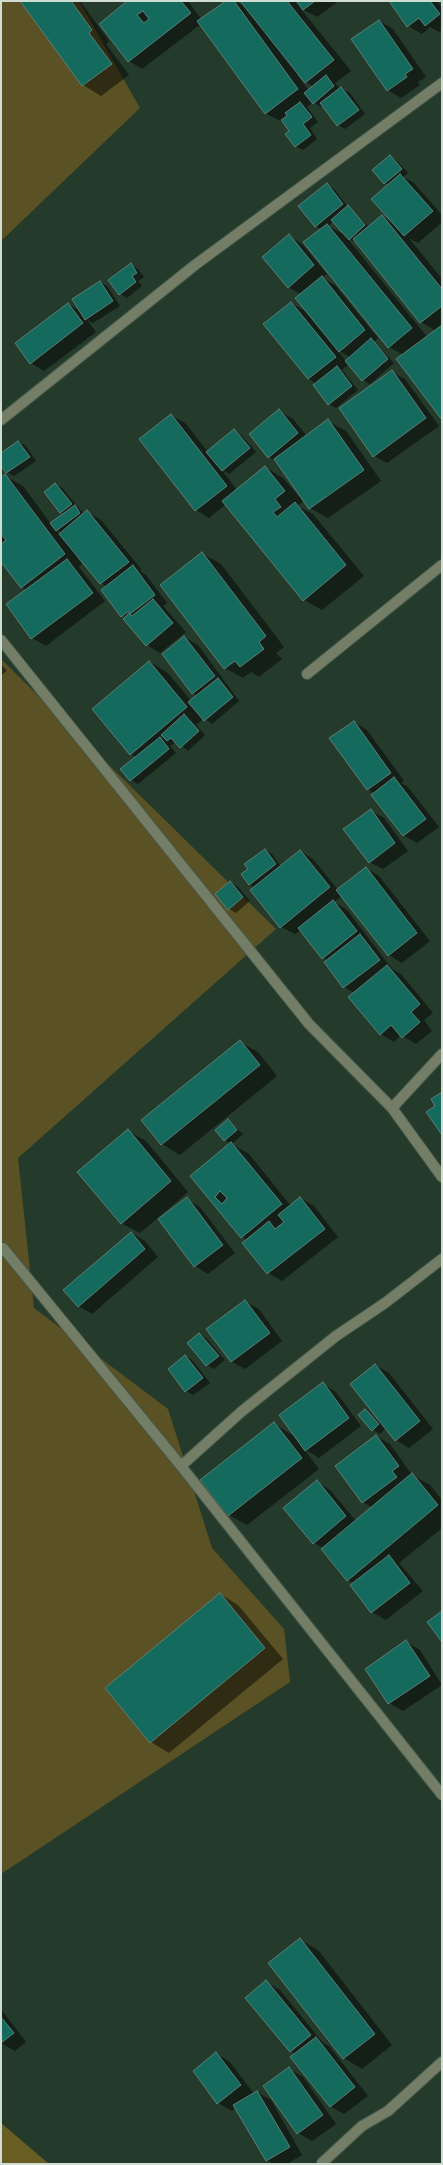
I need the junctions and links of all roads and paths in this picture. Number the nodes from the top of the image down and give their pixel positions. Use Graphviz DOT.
graph roads {
  1 [pos="442,83"];
  2 [pos="1,420"];
  3 [pos="442,565"];
  4 [pos="1,640"];
  5 [pos="307,674"];
  6 [pos="442,1054"];
  7 [pos="392,1108"];
  8 [pos="442,1177"];
  9 [pos="3,1248"];
  10 [pos="442,1259"];
  11 [pos="181,1466"];
  12 [pos="442,1795"];
  13 [pos="442,2062"];
  14 [pos="322,2163"];
  1 -- 2 [label="street"];
  3 -- 5 [label="street"];
  4 -- 7 [label="street"];
  6 -- 7 [label="street"];
  7 -- 8 [label="street"];
  9 -- 11 [label="street"];
  10 -- 11 [label="street"];
  11 -- 12 [label="street"];
  13 -- 14 [label="street"];
}
